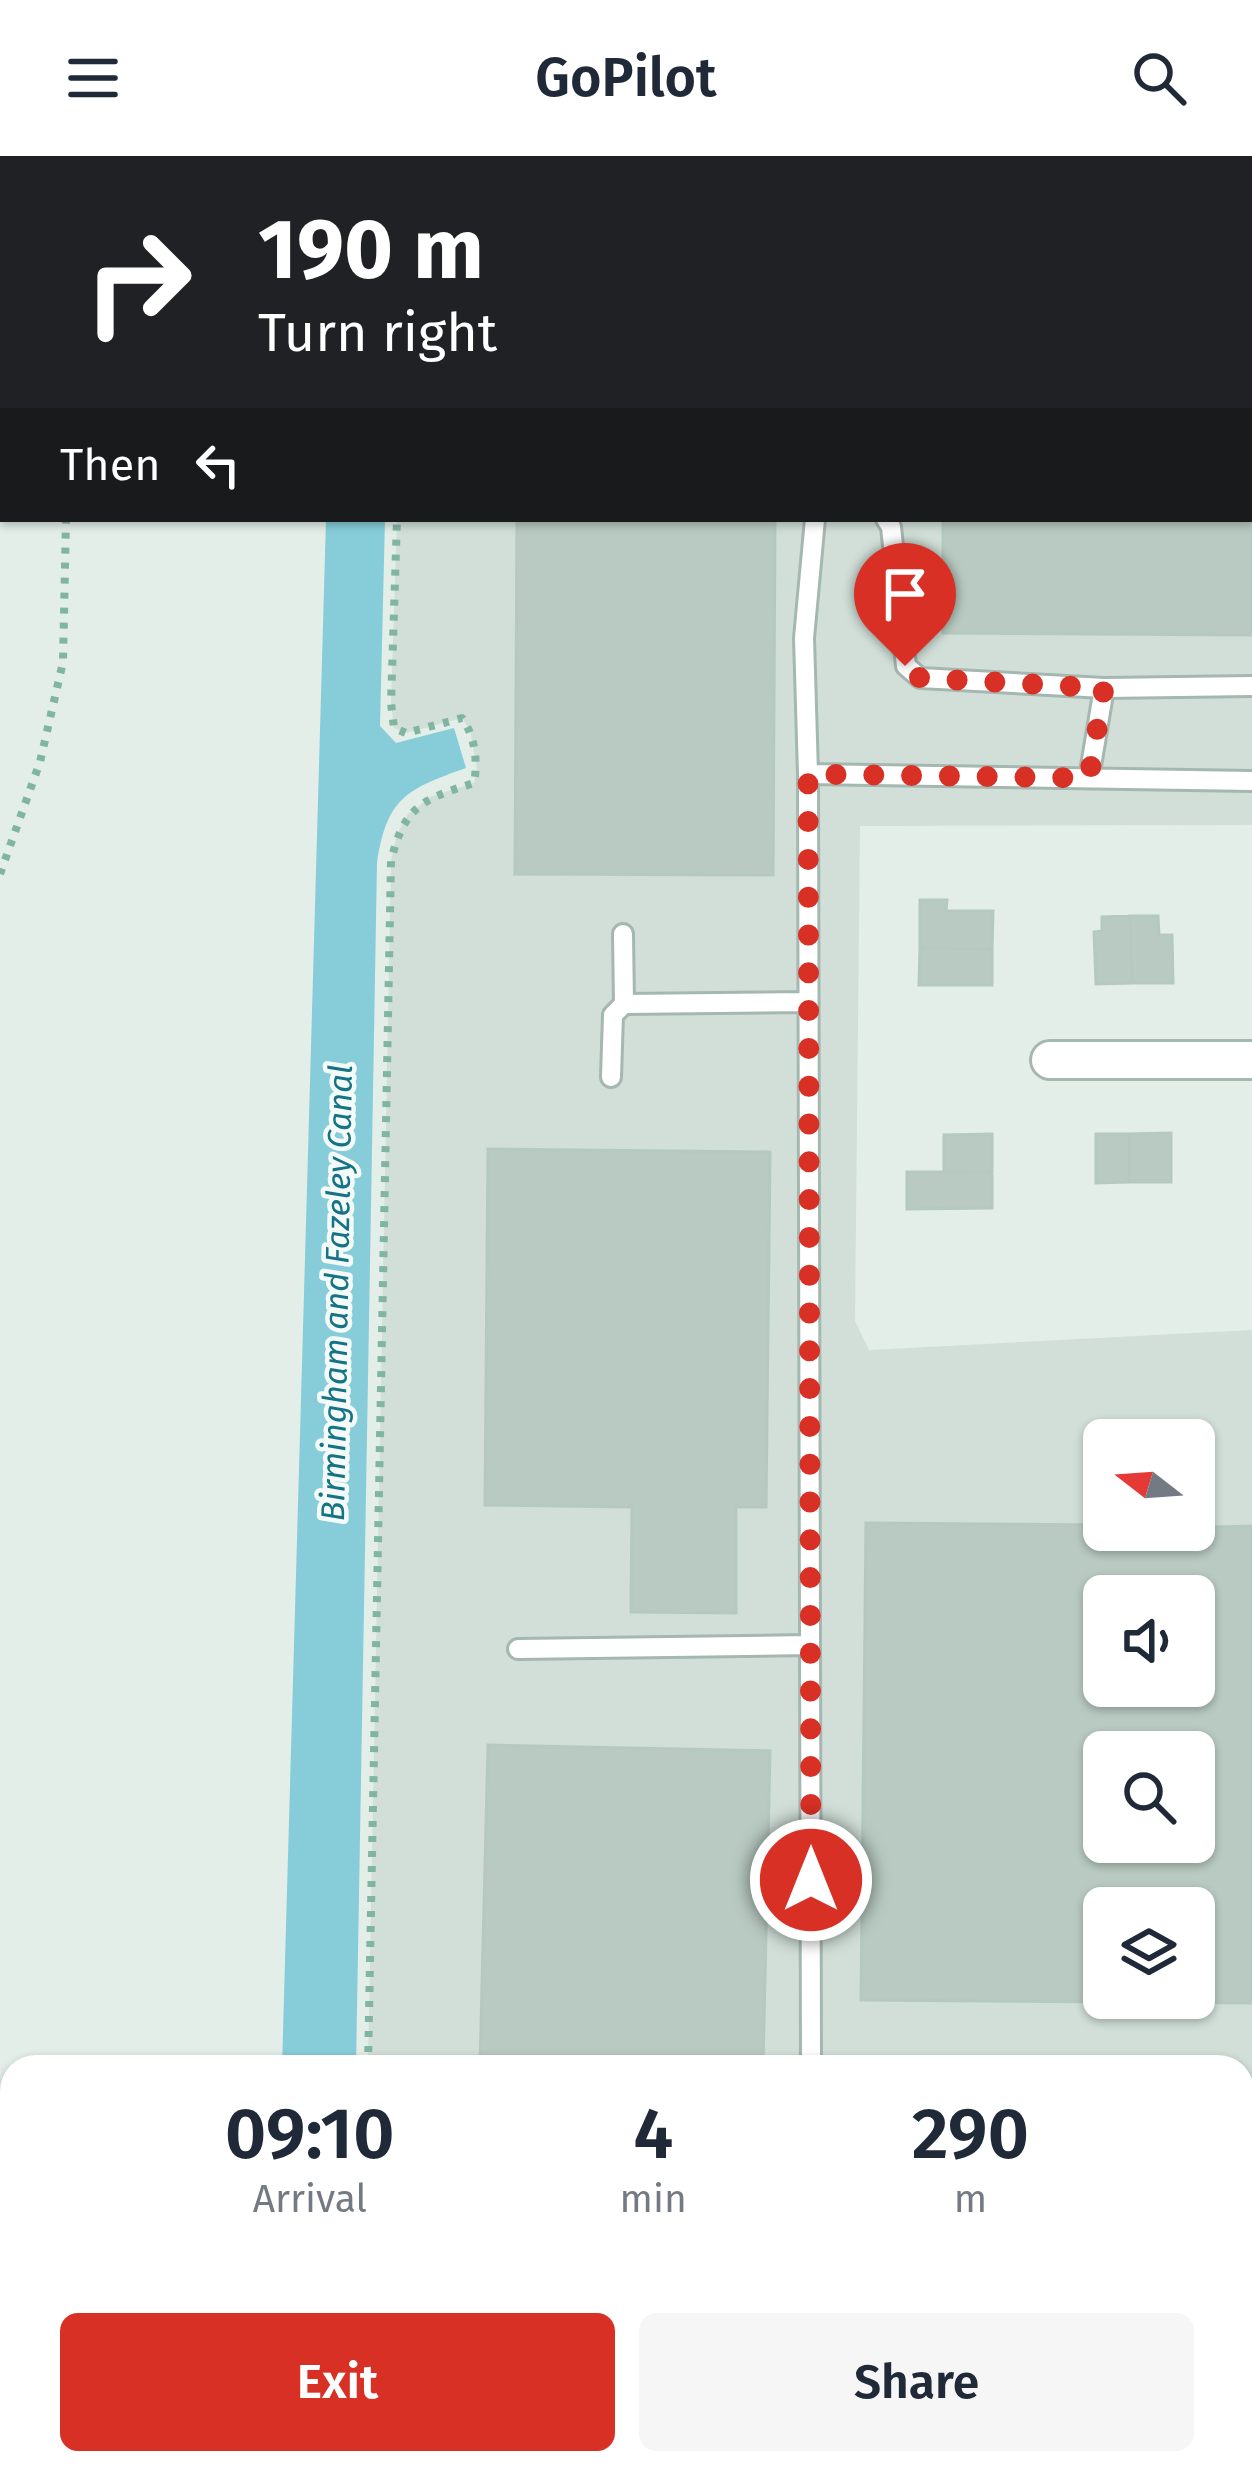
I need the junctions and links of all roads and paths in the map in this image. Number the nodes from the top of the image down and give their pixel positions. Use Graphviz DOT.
graph roads {
  1 [pos="66,522"];
  2 [pos="398,522"];
  3 [pos="814,522"];
  4 [pos="888,522"];
  5 [pos="1252,686"];
  6 [pos="1104,688"];
  7 [pos="808,774"];
  8 [pos="1089,778"];
  9 [pos="1252,781"];
  10 [pos="0,874"];
  11 [pos="623,934"];
  12 [pos="808,1002"];
  13 [pos="624,1004"];
  14 [pos="1050,1060"];
  15 [pos="1252,1060"];
  16 [pos="611,1077"];
  17 [pos="810,1645"];
  18 [pos="518,1649"];
  19 [pos="368,2055"];
  20 [pos="811,2055"];
  1 -- 10 [label="path"];
  2 -- 19 [label="path"];
  3 -- 7 [label="lane"];
  4 -- 6 [label="lane"];
  5 -- 6 [label="lane"];
  6 -- 8 [label="lane"];
  7 -- 8 [label="lane"];
  7 -- 12 [label="lane"];
  8 -- 9 [label="lane"];
  11 -- 13 [label="lane"];
  12 -- 13 [label="lane"];
  12 -- 17 [label="lane"];
  13 -- 16 [label="lane"];
  14 -- 15 [label="street"];
  17 -- 18 [label="lane"];
  17 -- 20 [label="lane"];
}
